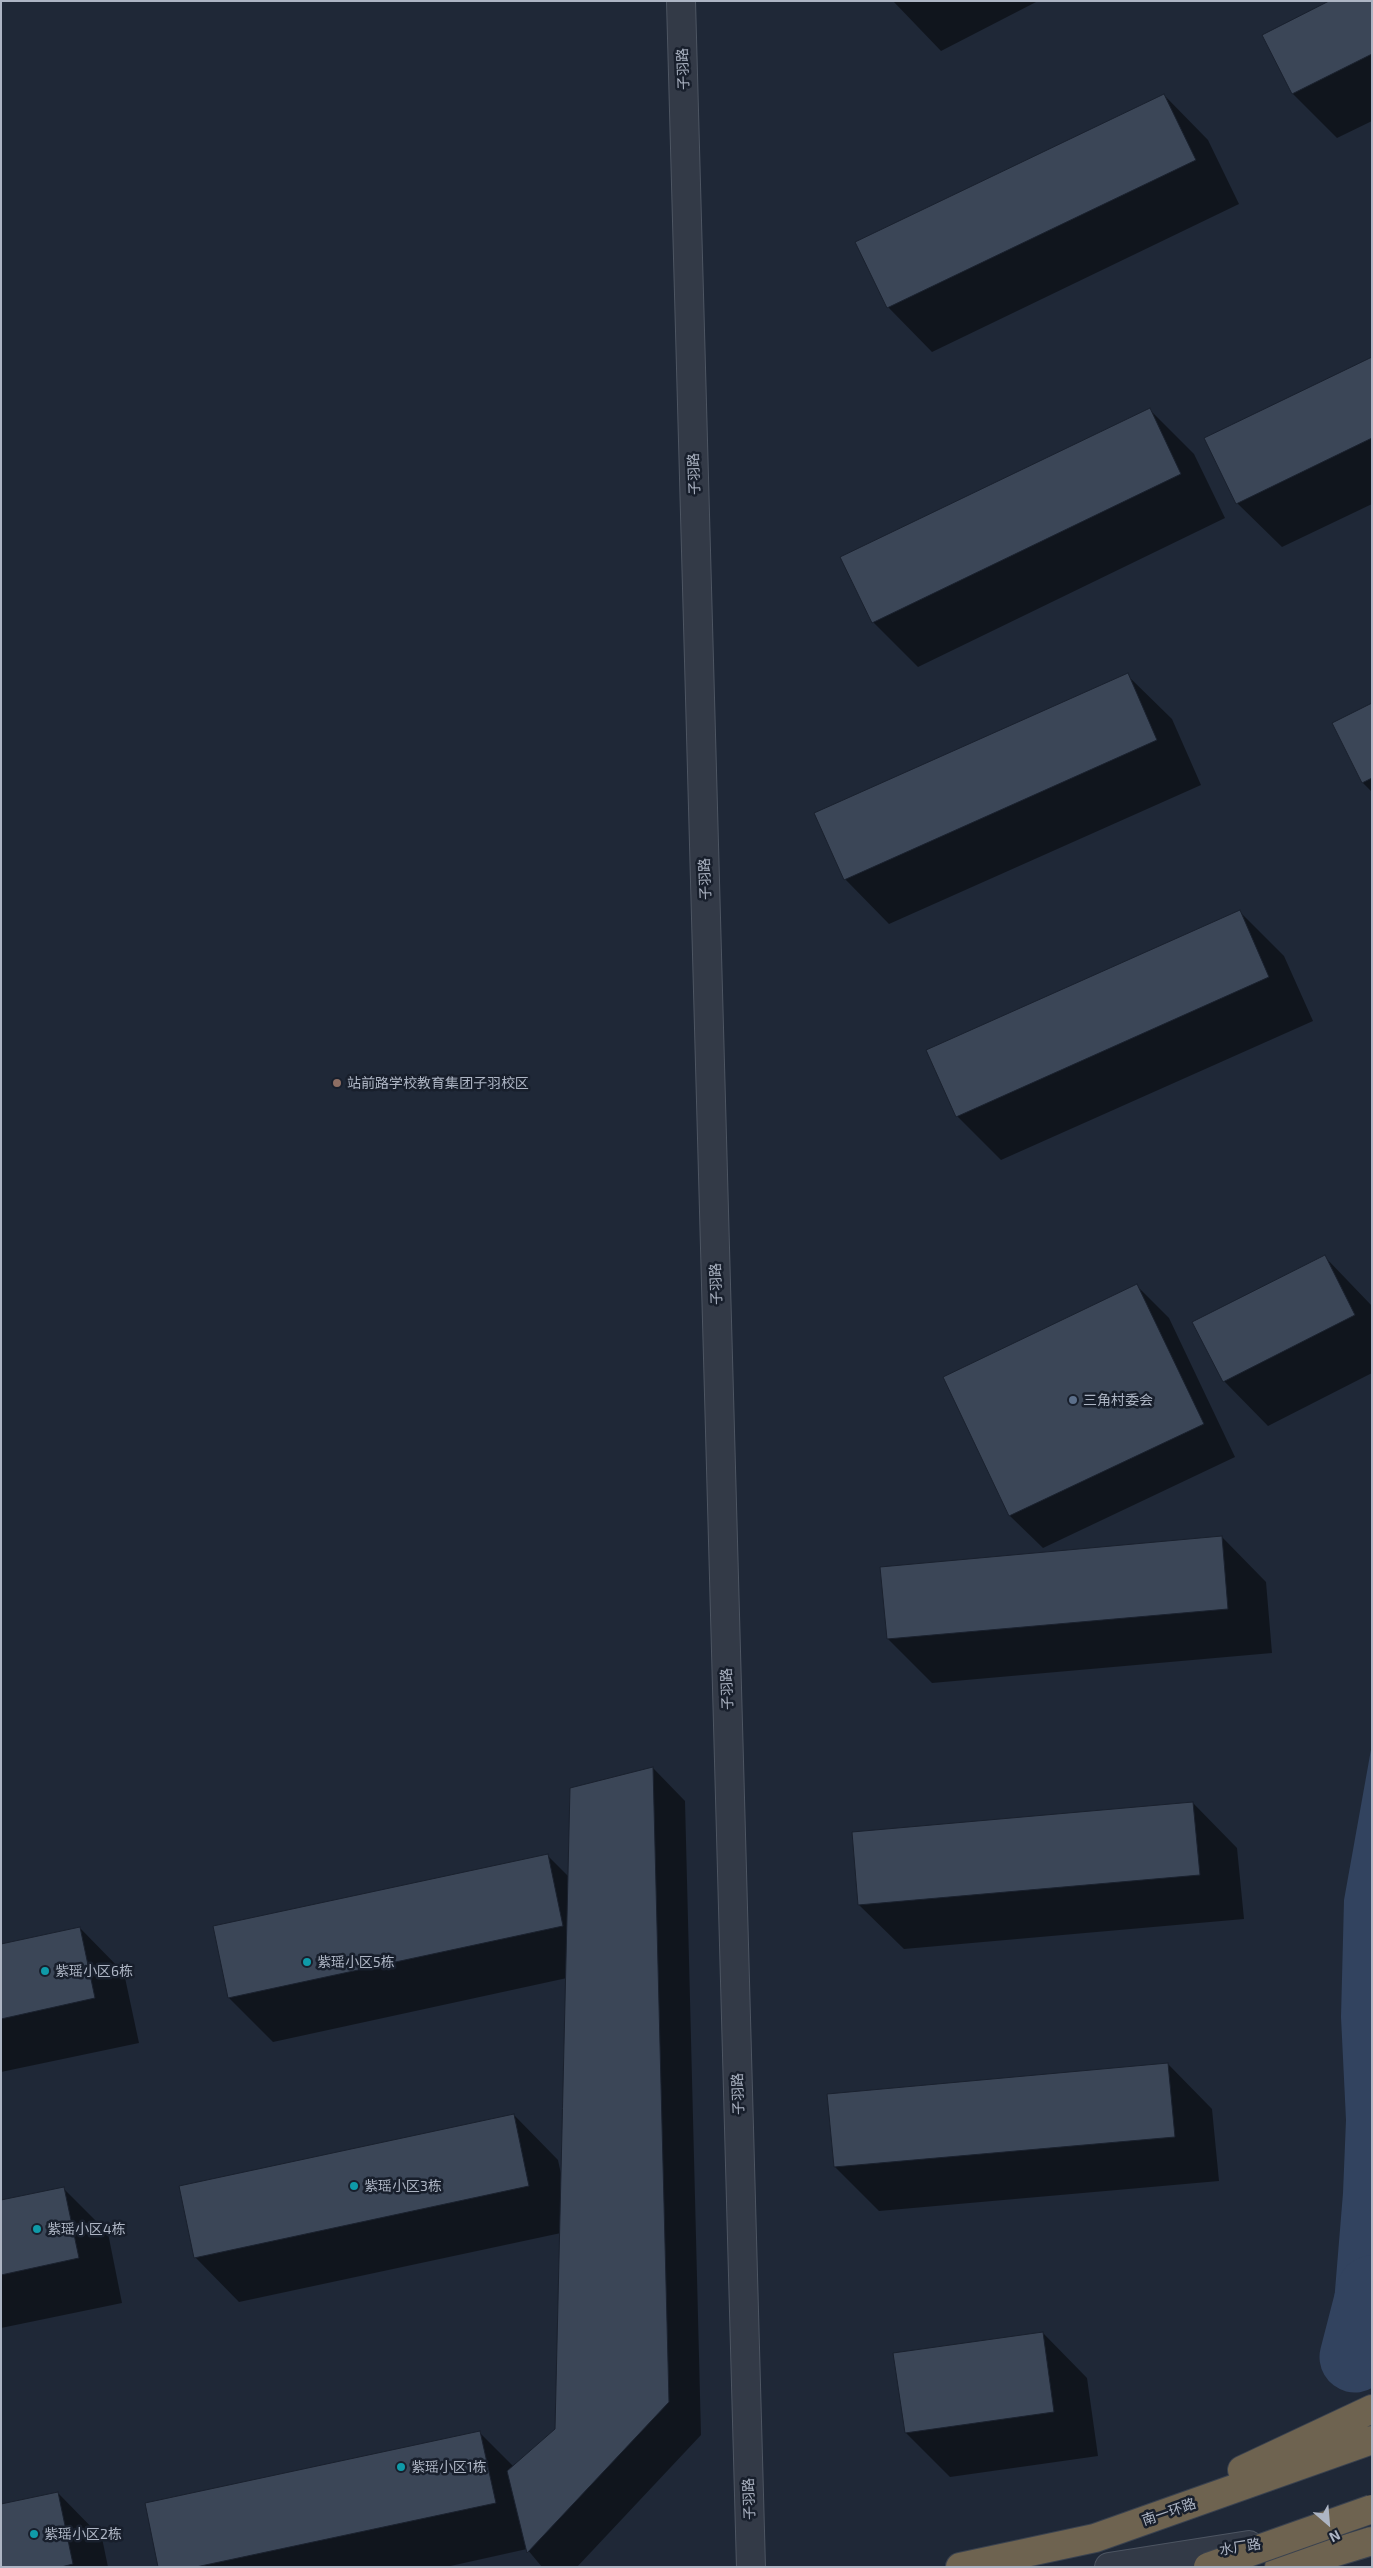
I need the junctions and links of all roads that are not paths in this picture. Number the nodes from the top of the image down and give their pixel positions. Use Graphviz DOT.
graph roads {
  1 [pos="681,1"];
  2 [pos="1372,2409"];
  3 [pos="1372,2440"];
  4 [pos="1372,2509"];
  5 [pos="1372,2524"];
  6 [pos="1096,2538"];
  7 [pos="1372,2541"];
  8 [pos="751,2567"];
  9 [pos="960,2567"];
  10 [pos="1109,2567"];
  11 [pos="1208,2567"];
  12 [pos="1279,2567"];
  1 -- 8 [label="street, 子羽路"];
  2 -- 6 [label="highway"];
  3 -- 6 [label="highway, 南一环路"];
  4 -- 11 [label="highway, bridge"];
  5 -- 10 [label="street, 水厂路"];
  6 -- 9 [label="highway, 南一环路"];
  7 -- 12 [label="highway"];
}
